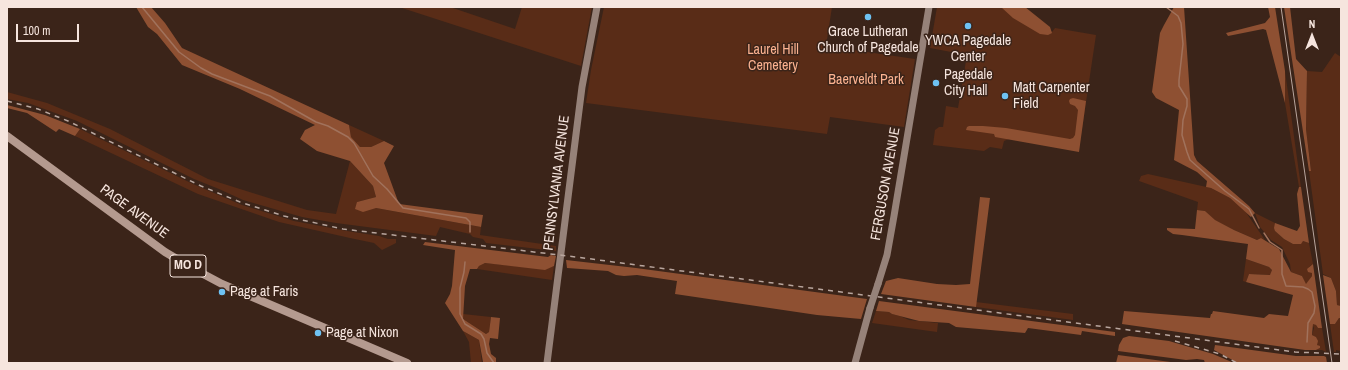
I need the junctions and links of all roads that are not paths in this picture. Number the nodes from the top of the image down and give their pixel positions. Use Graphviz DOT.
graph roads {
  1 [pos="598,7"];
  2 [pos="929,7"];
  3 [pos="7,136"];
  4 [pos="407,363"];
  5 [pos="547,363"];
  6 [pos="855,363"];
  1 -- 5 [label="street, PENNSYLVANIA AVENUE"];
  2 -- 6 [label="street, FERGUSON AVENUE, bridge"];
  3 -- 4 [label="main road, PAGE AVENUE / MO D"];
}
